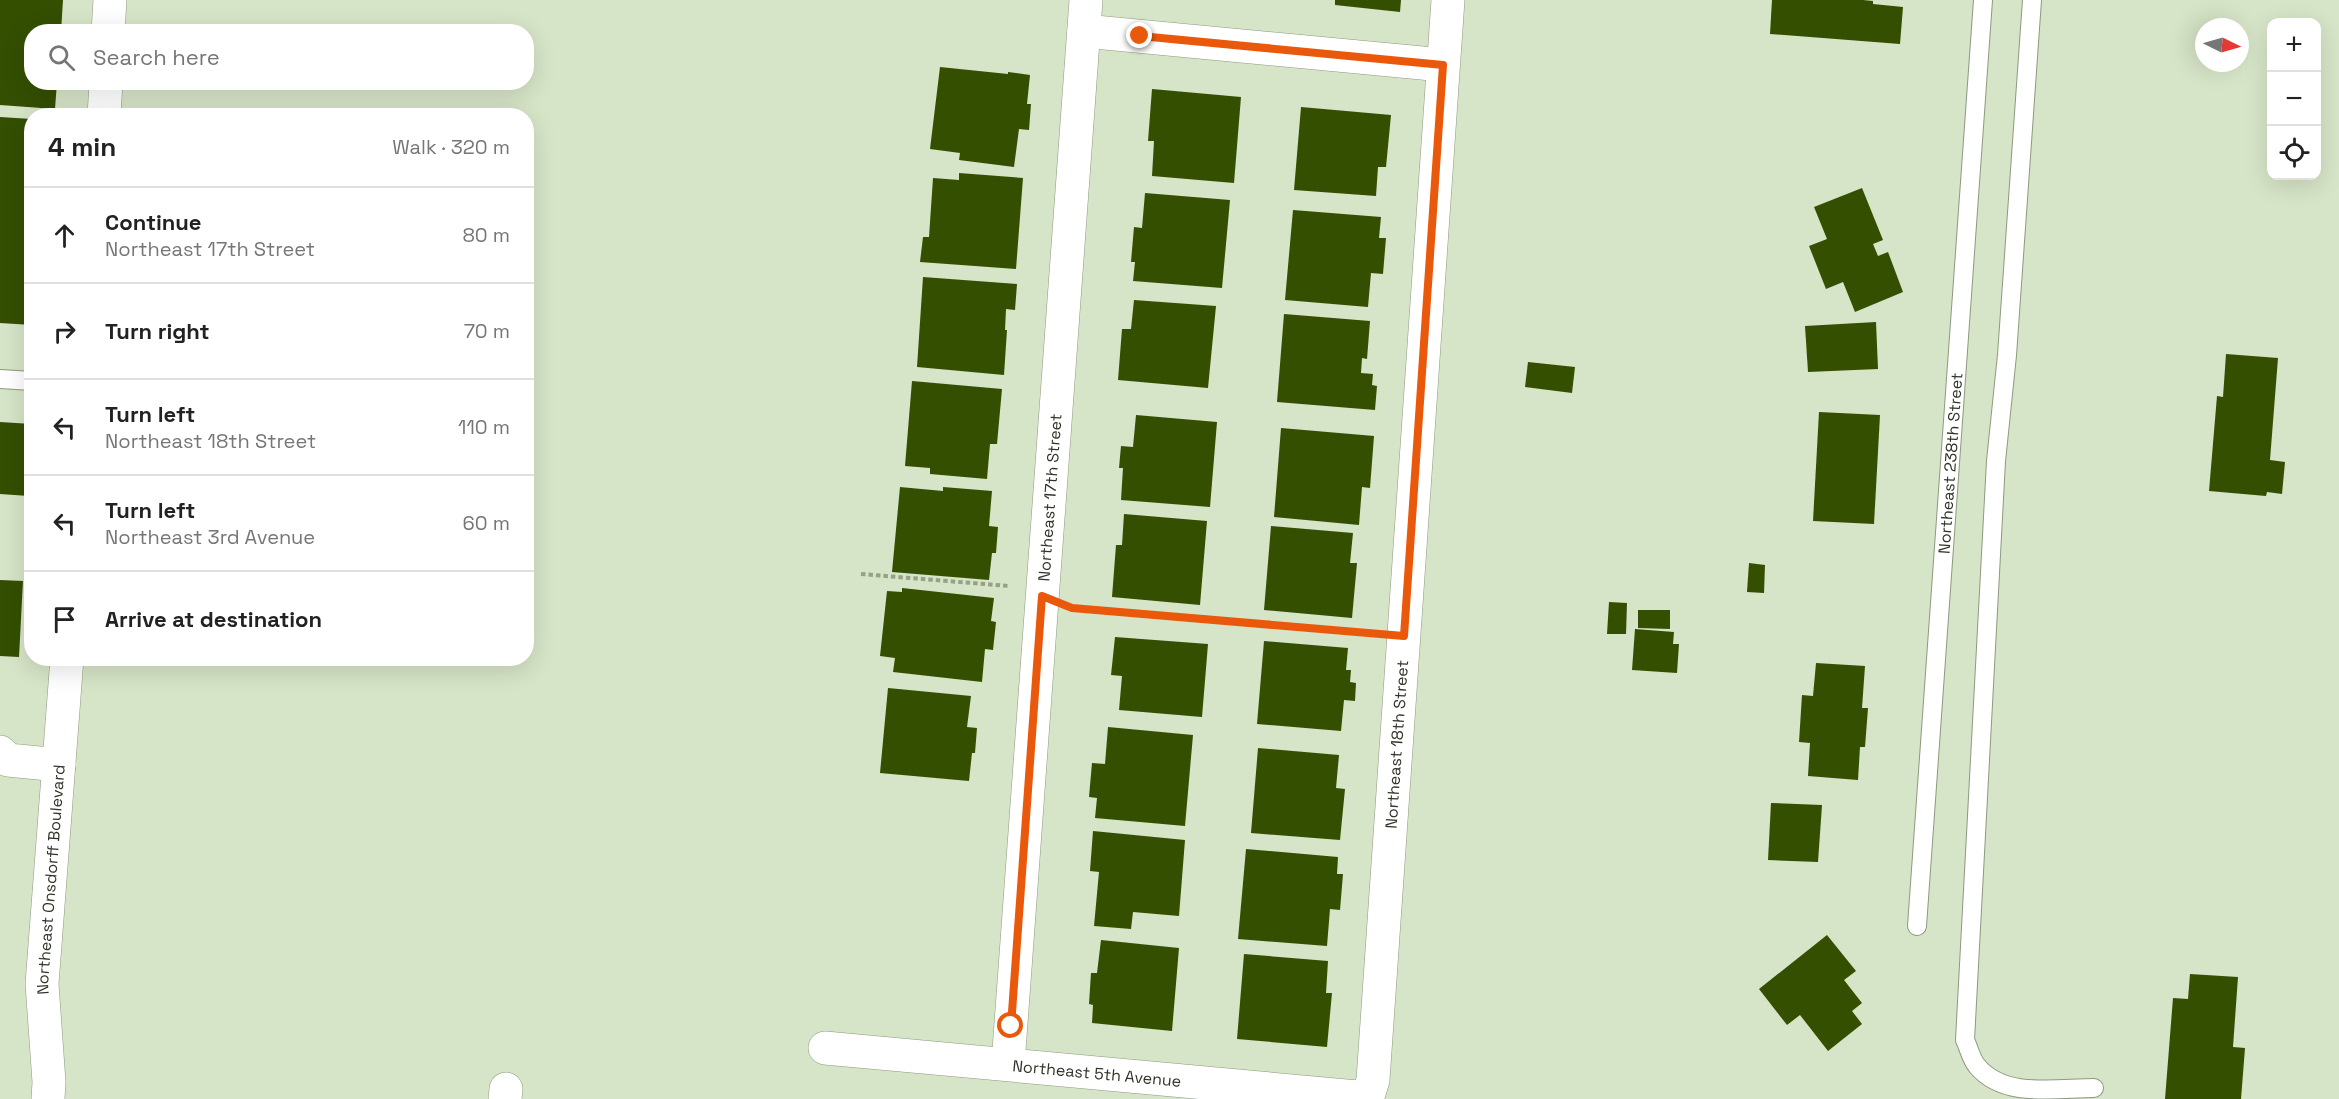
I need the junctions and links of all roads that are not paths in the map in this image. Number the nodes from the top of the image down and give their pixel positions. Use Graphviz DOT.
graph roads {
  1 [pos="110,0"];
  2 [pos="1448,0"];
  3 [pos="1983,0"];
  4 [pos="2032,0"];
  5 [pos="1085,15"];
  6 [pos="108,24"];
  7 [pos="1443,65"];
  8 [pos="106,90"];
  9 [pos="104,108"];
  10 [pos="0,379"];
  11 [pos="24,380"];
  12 [pos="66,666"];
  13 [pos="3,760"];
  14 [pos="58,765"];
  15 [pos="1917,926"];
  16 [pos="825,1048"];
  17 [pos="1008,1064"];
  18 [pos="2094,1088"];
  19 [pos="1369,1093"];
  20 [pos="48,1099"];
  1 -- 6 [label="street"];
  2 -- 7 [label="street, Northeast 18th Street"];
  3 -- 15 [label="lane, Northeast 238th Street"];
  4 -- 18 [label="lane"];
  5 -- 7 [label="street"];
  5 -- 17 [label="street, Northeast 17th Street"];
  7 -- 19 [label="street, Northeast 18th Street"];
  8 -- 9 [label="street"];
  10 -- 11 [label="lane"];
  12 -- 14 [label="street, Northeast Onsdorff Boulevard"];
  13 -- 14 [label="street"];
  14 -- 20 [label="street, Northeast Onsdorff Boulevard"];
  16 -- 17 [label="street, Northeast 5th Avenue"];
  17 -- 19 [label="street, Northeast 5th Avenue"];
}
